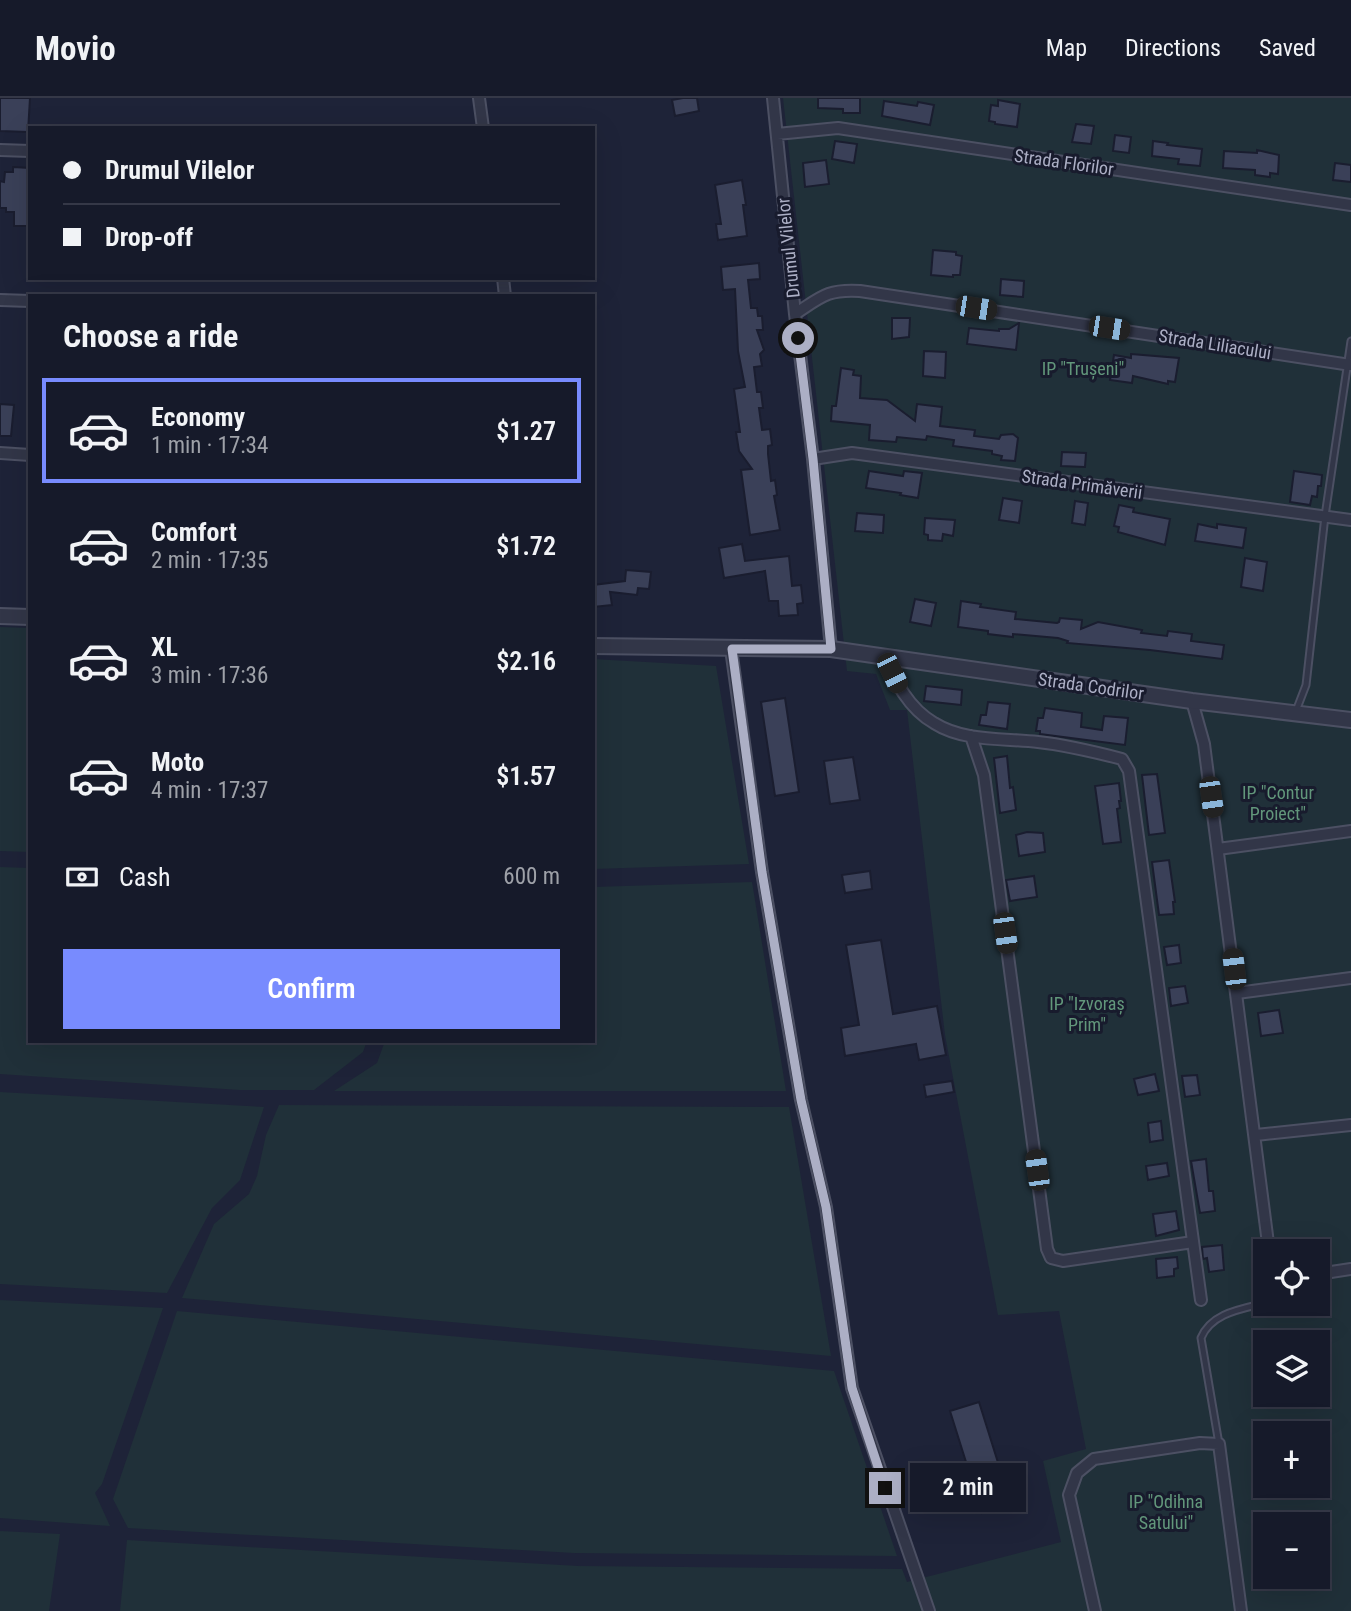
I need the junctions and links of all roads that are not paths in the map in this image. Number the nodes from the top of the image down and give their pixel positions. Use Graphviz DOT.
graph roads {
  1 [pos="479,98"];
  2 [pos="773,98"];
  3 [pos="483,126"];
  4 [pos="777,134"];
  5 [pos="0,150"];
  6 [pos="28,151"];
  7 [pos="1351,205"];
  8 [pos="0,300"];
  9 [pos="28,301"];
  10 [pos="795,314"];
  11 [pos="1351,341"];
  12 [pos="1350,364"];
  13 [pos="0,453"];
  14 [pos="28,455"];
  15 [pos="813,459"];
  16 [pos="1325,516"];
  17 [pos="1351,520"];
  18 [pos="0,616"];
  19 [pos="28,617"];
  20 [pos="595,646"];
  21 [pos="732,649"];
  22 [pos="831,649"];
  23 [pos="884,656"];
  24 [pos="1192,701"];
  25 [pos="1295,712"];
  26 [pos="1351,720"];
  27 [pos="971,736"];
  28 [pos="1351,831"];
  29 [pos="1218,849"];
  30 [pos="1351,978"];
  31 [pos="1237,993"];
  32 [pos="1351,1125"];
  33 [pos="1255,1135"];
  34 [pos="1268,1239"];
  35 [pos="1193,1242"];
  36 [pos="1351,1269"];
  37 [pos="1330,1272"];
  38 [pos="1200,1300"];
  39 [pos="1253,1307"];
  40 [pos="1219,1444"];
  41 [pos="929,1611"];
  42 [pos="1095,1611"];
  43 [pos="1241,1611"];
  1 -- 3 [label="street"];
  2 -- 4 [label="street, Drumul Vilelor"];
  4 -- 7 [label="street, Strada Florilor"];
  4 -- 10 [label="street, Drumul Vilelor"];
  5 -- 6 [label="street"];
  8 -- 9 [label="street"];
  10 -- 12 [label="street, Strada Liliacului"];
  10 -- 15 [label="street, Drumul Vilelor"];
  11 -- 12 [label="lane"];
  12 -- 16 [label="lane"];
  13 -- 14 [label="street"];
  15 -- 16 [label="street, Strada Primăverii"];
  15 -- 22 [label="street, Drumul Vilelor"];
  16 -- 17 [label="street, Strada Primăverii"];
  16 -- 25 [label="lane"];
  18 -- 19 [label="street"];
  20 -- 21 [label="street, Strada Codrilor"];
  21 -- 22 [label="street, Strada Codrilor"];
  21 -- 41 [label="street"];
  22 -- 23 [label="street, Strada Codrilor"];
  23 -- 24 [label="street, Strada Codrilor"];
  23 -- 27 [label="street"];
  24 -- 25 [label="street, Strada Codrilor"];
  24 -- 29 [label="street"];
  25 -- 26 [label="street, Strada Codrilor"];
  27 -- 35 [label="street"];
  27 -- 35 [label="street"];
  28 -- 29 [label="street"];
  29 -- 31 [label="street"];
  30 -- 31 [label="street"];
  31 -- 33 [label="street"];
  32 -- 33 [label="street"];
  33 -- 34 [label="street"];
  35 -- 38 [label="street"];
  36 -- 37 [label="street"];
  39 -- 40 [label="lane"];
  40 -- 42 [label="street"];
  40 -- 43 [label="street"];
}
